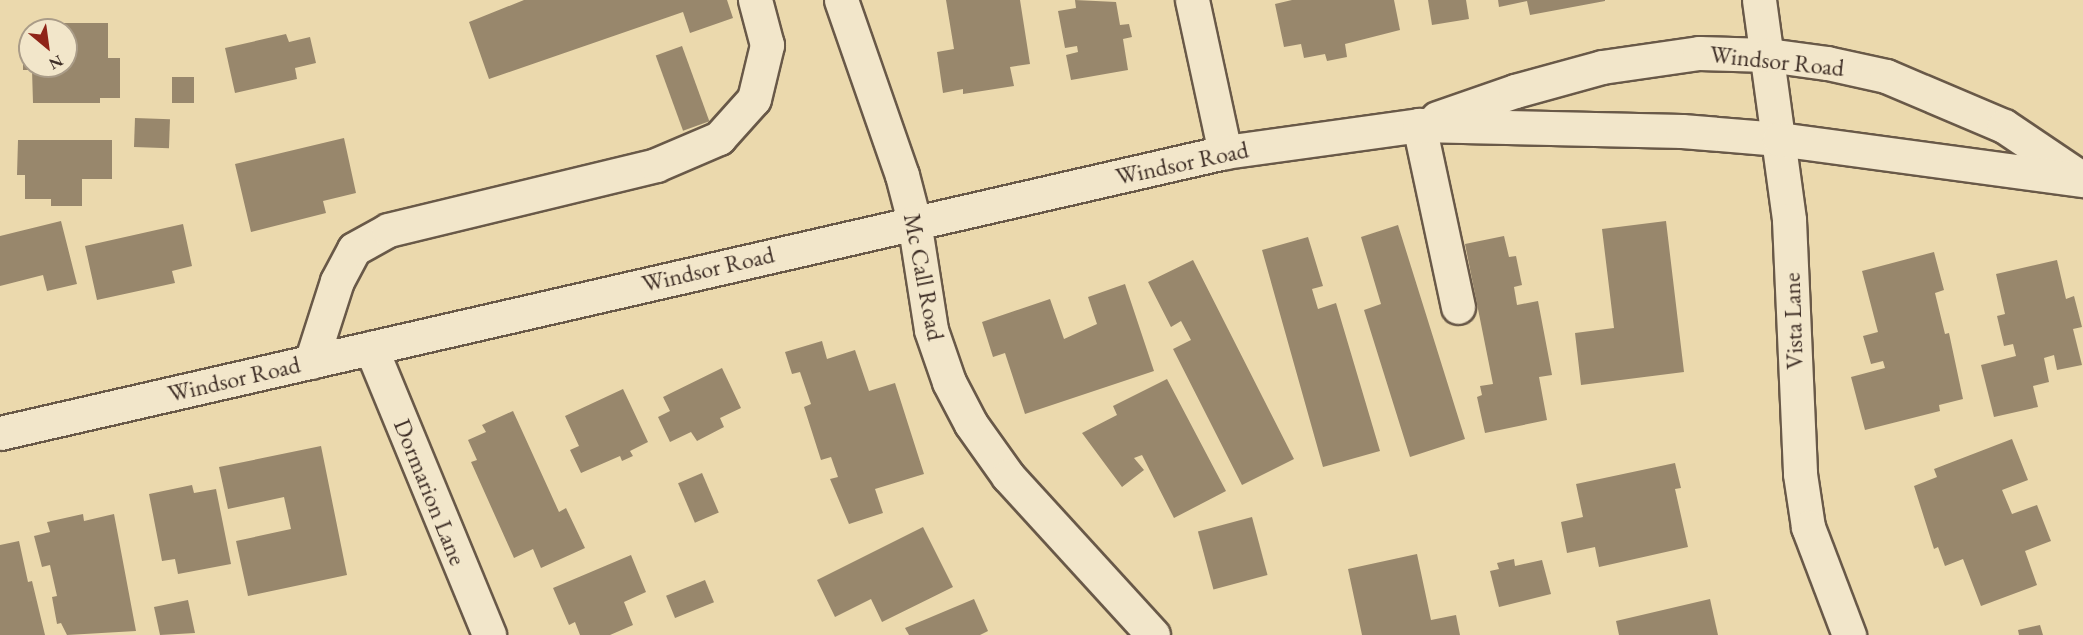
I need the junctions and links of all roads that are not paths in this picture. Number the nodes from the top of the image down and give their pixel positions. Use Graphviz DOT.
graph roads {
  1 [pos="755,0"];
  2 [pos="841,0"];
  3 [pos="1192,0"];
  4 [pos="1759,0"];
  5 [pos="1768,55"];
  6 [pos="1419,125"];
  7 [pos="1779,139"];
  8 [pos="1225,152"];
  9 [pos="2083,180"];
  10 [pos="914,221"];
  11 [pos="1458,308"];
  12 [pos="371,348"];
  13 [pos="311,362"];
  14 [pos="0,433"];
  15 [pos="489,635"];
  16 [pos="1153,635"];
  17 [pos="1849,635"];
  1 -- 13 [label="street"];
  2 -- 10 [label="street, Mc Call Road"];
  3 -- 8 [label="street"];
  4 -- 5 [label="street, Vista Lane"];
  5 -- 6 [label="street, Windsor Road"];
  5 -- 7 [label="street, Vista Lane"];
  5 -- 9 [label="street, Windsor Road"];
  6 -- 7 [label="street, Windsor Road"];
  6 -- 8 [label="street, Windsor Road"];
  6 -- 11 [label="street"];
  7 -- 9 [label="street, Windsor Road"];
  7 -- 17 [label="street, Vista Lane"];
  8 -- 10 [label="street, Windsor Road"];
  10 -- 12 [label="street, Windsor Road"];
  10 -- 16 [label="street, Mc Call Road"];
  12 -- 13 [label="street, Windsor Road"];
  12 -- 15 [label="street, Dormarion Lane"];
  13 -- 14 [label="street, Windsor Road"];
}
